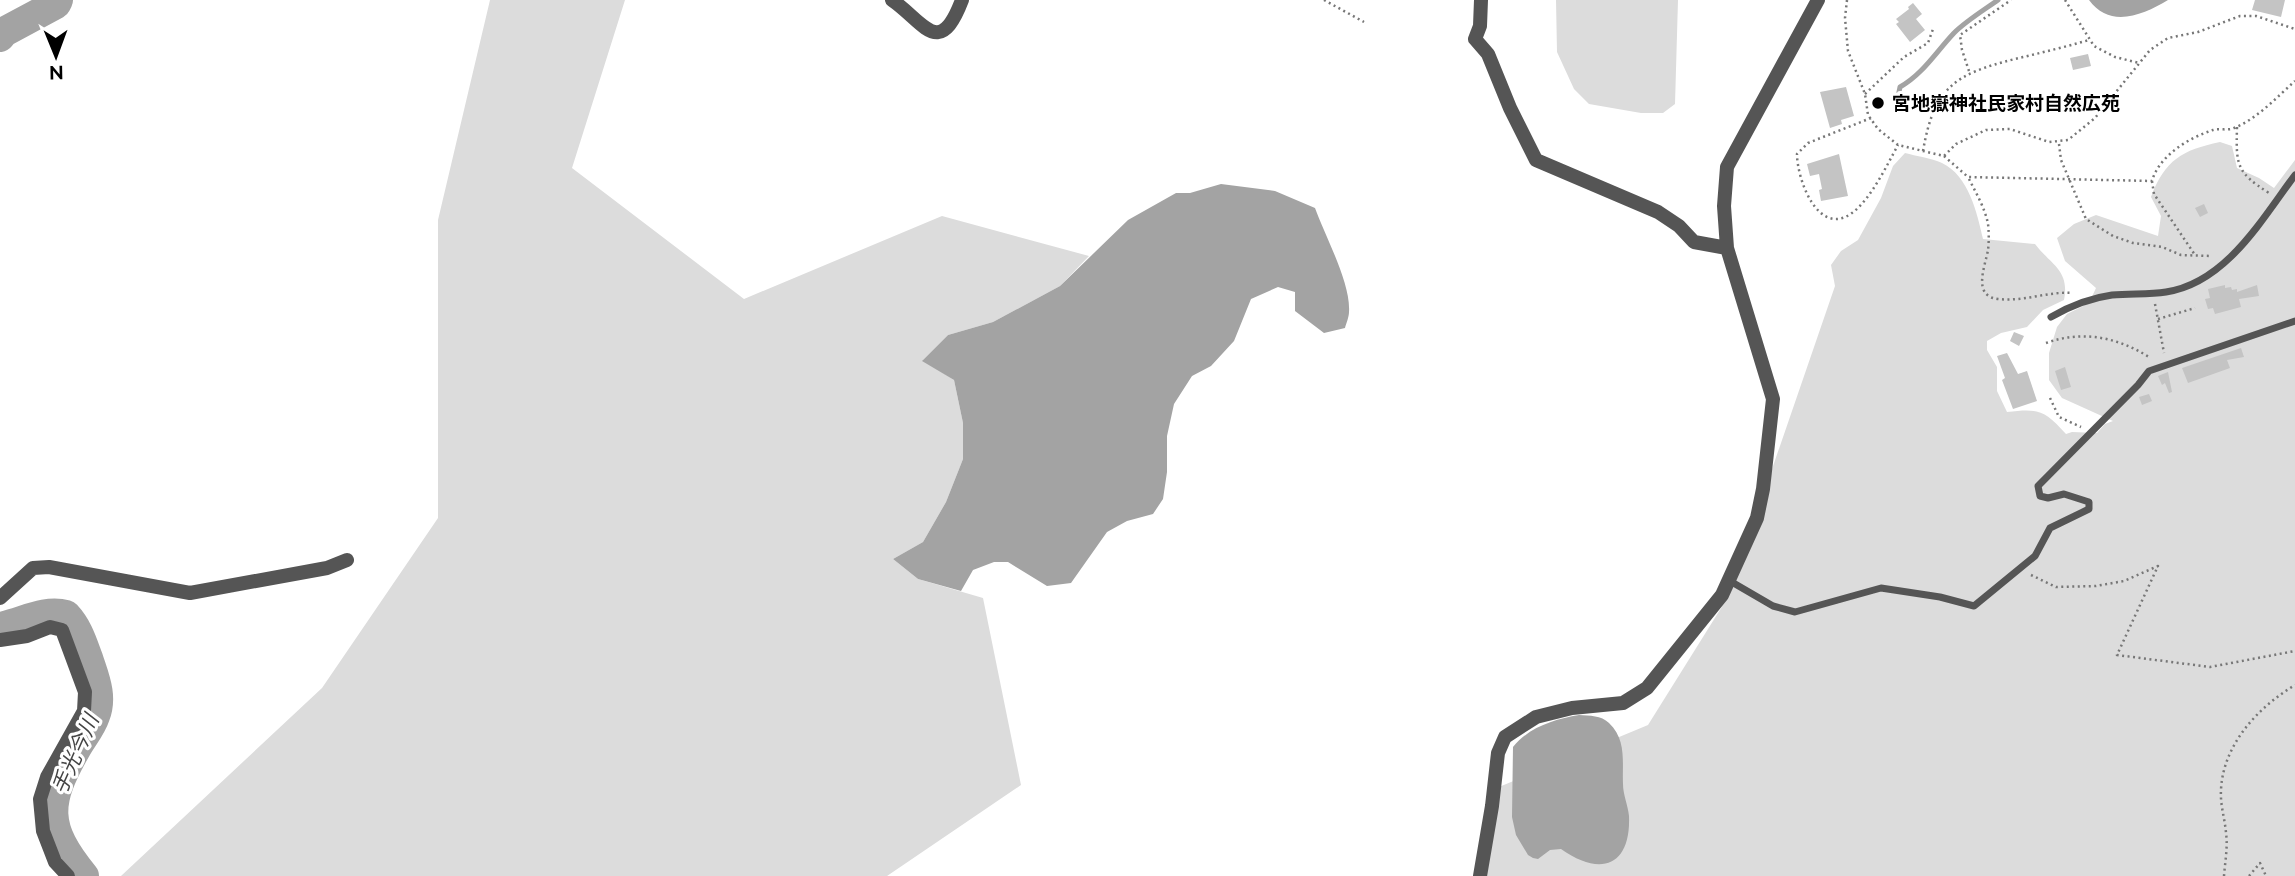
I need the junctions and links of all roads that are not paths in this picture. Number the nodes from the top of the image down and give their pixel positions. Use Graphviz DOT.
graph roads {
  1 [pos="892,0"];
  2 [pos="962,0"];
  3 [pos="1481,0"];
  4 [pos="1818,0"];
  5 [pos="2295,175"];
  6 [pos="1727,248"];
  7 [pos="2051,317"];
  8 [pos="2295,321"];
  9 [pos="347,560"];
  10 [pos="1730,581"];
  11 [pos="0,598"];
  12 [pos="0,640"];
  13 [pos="68,876"];
  14 [pos="1480,876"];
  1 -- 2 [label="street"];
  3 -- 6 [label="street"];
  4 -- 6 [label="street"];
  5 -- 7 [label="lane"];
  6 -- 10 [label="street"];
  8 -- 10 [label="lane"];
  9 -- 11 [label="street"];
  10 -- 14 [label="street"];
  12 -- 13 [label="street"];
}
